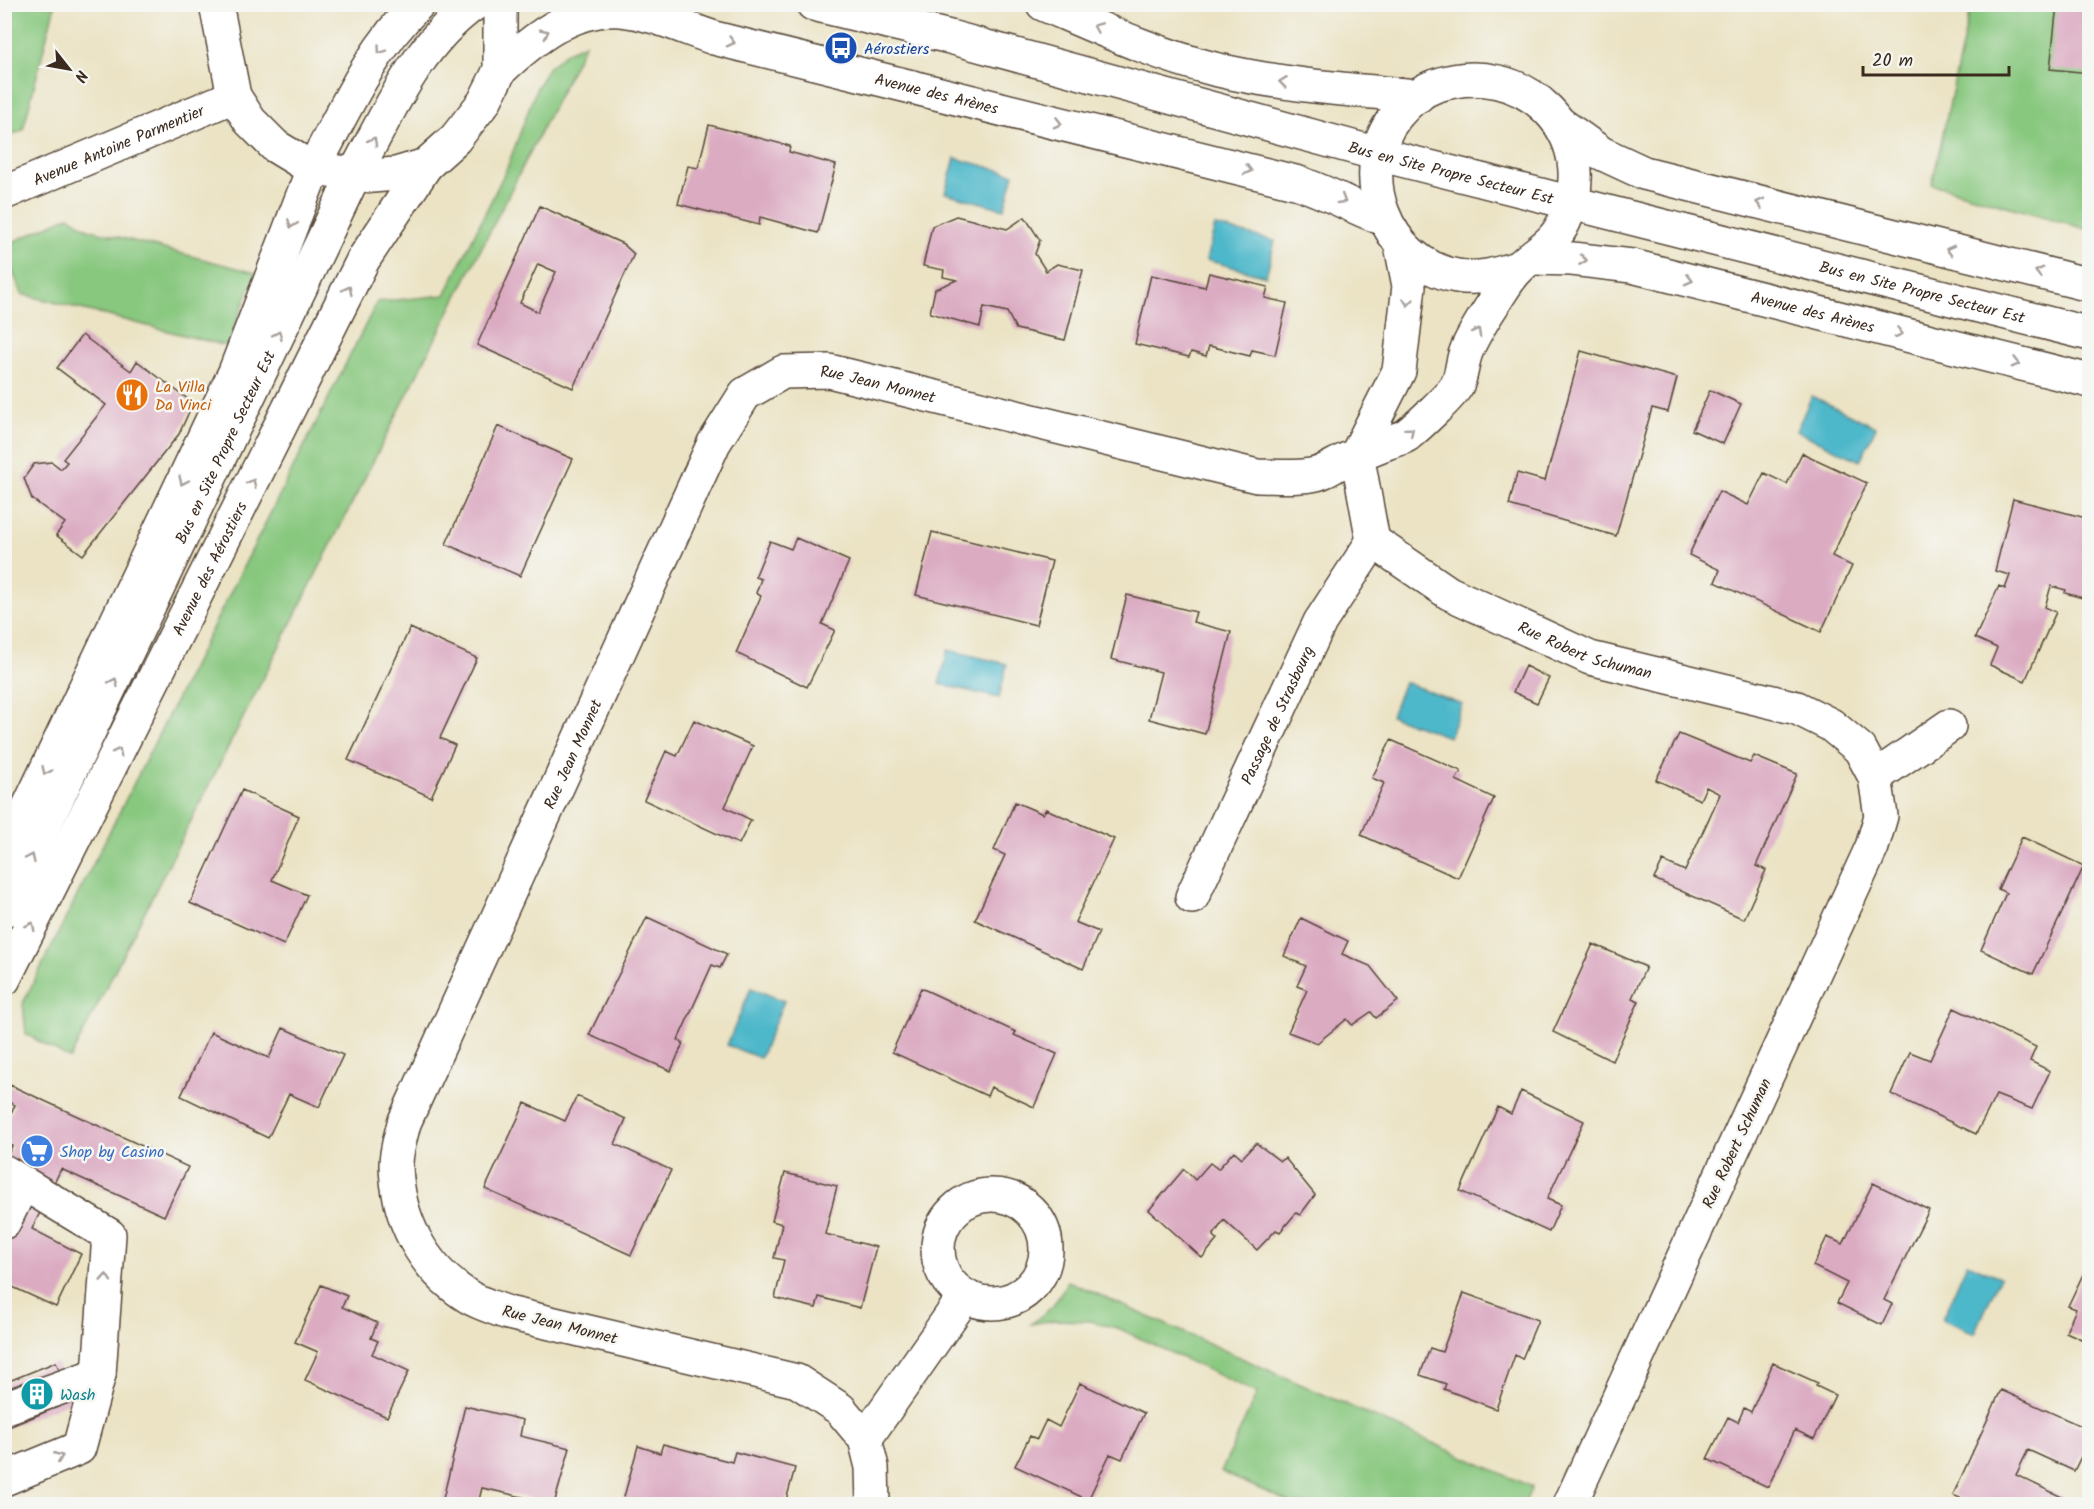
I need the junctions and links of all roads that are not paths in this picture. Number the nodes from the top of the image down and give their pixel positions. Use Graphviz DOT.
graph roads {
  1 [pos="216,4"];
  2 [pos="418,4"];
  3 [pos="474,4"];
  4 [pos="500,4"];
  5 [pos="813,4"];
  6 [pos="1043,4"];
  7 [pos="500,69"];
  8 [pos="234,96"];
  9 [pos="1418,96"];
  10 [pos="1559,123"];
  11 [pos="1378,154"];
  12 [pos="426,165"];
  13 [pos="313,169"];
  14 [pos="354,175"];
  15 [pos="4,193"];
  16 [pos="1572,202"];
  17 [pos="1393,232"];
  18 [pos="1527,262"];
  19 [pos="2090,285"];
  20 [pos="2090,334"];
  21 [pos="2090,381"];
  22 [pos="1357,454"];
  23 [pos="1373,541"];
  24 [pos="1948,726"];
  25 [pos="1875,777"];
  26 [pos="4,859"];
  27 [pos="1192,897"];
  28 [pos="4,910"];
  29 [pos="4,979"];
  30 [pos="14,1177"];
  31 [pos="4,1222"];
  32 [pos="965,1296"];
  33 [pos="99,1374"];
  34 [pos="4,1408"];
  35 [pos="865,1438"];
  36 [pos="4,1479"];
  37 [pos="873,1504"];
  38 [pos="1570,1504"];
  1 -- 8 [label="street"];
  2 -- 13 [label="street, one-way"];
  14 -- 3 [label="street, Bus en Site Propre Secteur Est, one-way"];
  4 -- 7 [label="street"];
  5 -- 11 [label="street, Bus en Site Propre Secteur Est"];
  9 -- 6 [label="street, one-way"];
  7 -- 12 [label="street"];
  7 -- 17 [label="street, Avenue des Arènes, one-way"];
  8 -- 13 [label="street"];
  8 -- 15 [label="street, Avenue Antoine Parmentier"];
  9 -- 10 [label="street"];
  9 -- 11 [label="street"];
  10 -- 16 [label="street"];
  19 -- 10 [label="street, one-way"];
  11 -- 16 [label="street, Bus en Site Propre Secteur Est"];
  11 -- 17 [label="street"];
  12 -- 14 [label="street"];
  29 -- 12 [label="street, Avenue des Aérostiers, one-way"];
  13 -- 14 [label="street"];
  13 -- 26 [label="street, one-way"];
  28 -- 14 [label="street, Bus en Site Propre Secteur Est, one-way"];
  16 -- 18 [label="street"];
  16 -- 20 [label="street, Bus en Site Propre Secteur Est"];
  17 -- 18 [label="street, Avenue des Arènes"];
  17 -- 22 [label="street, one-way"];
  18 -- 21 [label="street, Avenue des Arènes, one-way"];
  22 -- 18 [label="street, one-way"];
  22 -- 23 [label="street"];
  22 -- 35 [label="street, Rue Jean Monnet"];
  23 -- 25 [label="street, Rue Robert Schuman"];
  23 -- 27 [label="street, Passage de Strasbourg"];
  24 -- 25 [label="street"];
  25 -- 38 [label="street, Rue Robert Schuman"];
  30 -- 31 [label="street"];
  33 -- 30 [label="street, one-way"];
  32 -- 35 [label="street"];
  33 -- 34 [label="street"];
  36 -- 33 [label="street, one-way"];
  35 -- 37 [label="street, Rue Jean Monnet"];
}
